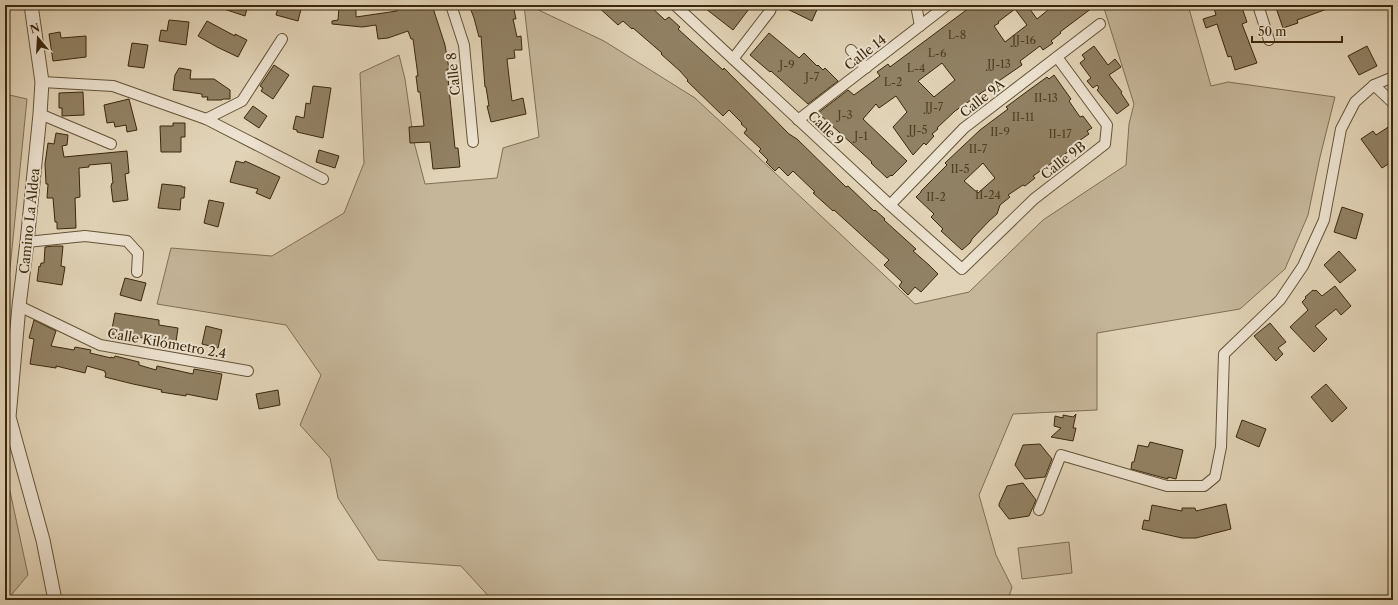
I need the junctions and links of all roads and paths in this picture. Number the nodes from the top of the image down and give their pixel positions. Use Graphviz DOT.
graph roads {
  1 [pos="31,5"];
  2 [pos="451,5"];
  3 [pos="674,5"];
  4 [pos="772,5"];
  5 [pos="916,5"];
  6 [pos="947,5"];
  7 [pos="1258,5"];
  8 [pos="1100,24"];
  9 [pos="920,26"];
  10 [pos="282,38"];
  11 [pos="1269,40"];
  12 [pos="851,50"];
  13 [pos="1057,57"];
  14 [pos="733,59"];
  15 [pos="866,68"];
  16 [pos="1393,76"];
  17 [pos="42,82"];
  18 [pos="1374,85"];
  19 [pos="1393,103"];
  20 [pos="40,114"];
  21 [pos="206,119"];
  22 [pos="798,120"];
  23 [pos="473,142"];
  24 [pos="111,144"];
  25 [pos="323,179"];
  26 [pos="890,205"];
  27 [pos="27,242"];
  28 [pos="962,269"];
  29 [pos="137,272"];
  30 [pos="19,306"];
  31 [pos="248,371"];
  32 [pos="1039,510"];
  33 [pos="55,600"];
  1 -- 17 [label="street, Camino La Aldea"];
  2 -- 23 [label="street, Calle 8"];
  3 -- 14 [label="street, Calle 9"];
  4 -- 14 [label="street"];
  5 -- 9 [label="street"];
  6 -- 9 [label="street, Calle 14"];
  7 -- 11 [label="street"];
  8 -- 13 [label="street, Calle 9A"];
  9 -- 15 [label="street, Calle 14"];
  10 -- 21 [label="street"];
  12 -- 15 [label="street"];
  13 -- 26 [label="street, Calle 9A"];
  13 -- 28 [label="street, Calle 9B"];
  14 -- 22 [label="street, Calle 9"];
  15 -- 22 [label="street, Calle 14"];
  16 -- 18 [label="street"];
  17 -- 20 [label="street, Camino La Aldea"];
  17 -- 21 [label="street"];
  18 -- 19 [label="street"];
  18 -- 32 [label="street"];
  20 -- 24 [label="street"];
  20 -- 27 [label="street, Camino La Aldea"];
  21 -- 25 [label="street"];
  22 -- 26 [label="street, Calle 9"];
  26 -- 28 [label="street, Calle 9"];
  27 -- 29 [label="street"];
  27 -- 30 [label="street, Camino La Aldea"];
  30 -- 31 [label="street, Calle Kilómetro 2.4"];
  30 -- 33 [label="street, Camino La Aldea"];
}
